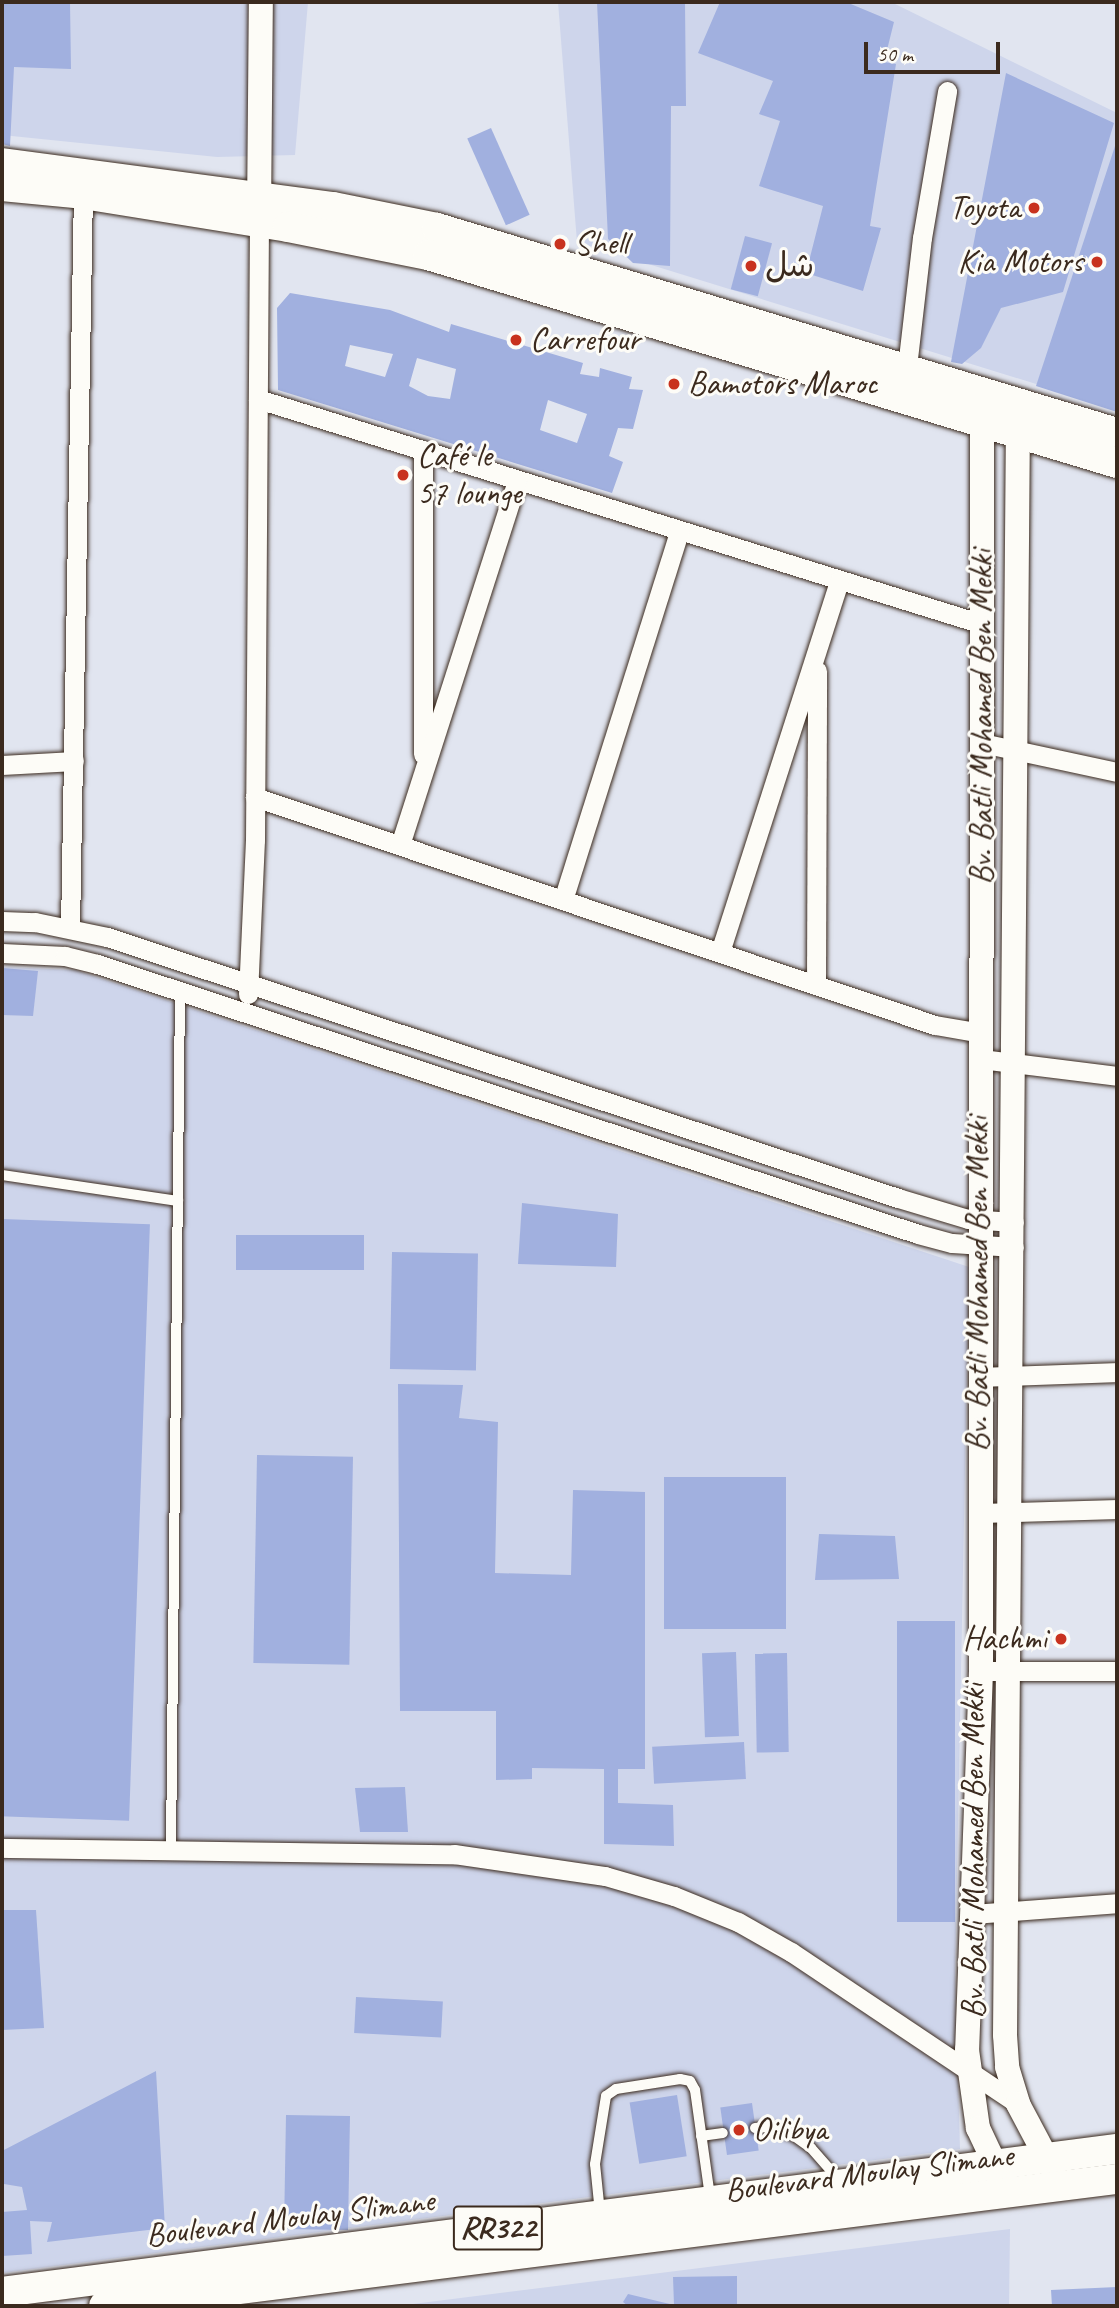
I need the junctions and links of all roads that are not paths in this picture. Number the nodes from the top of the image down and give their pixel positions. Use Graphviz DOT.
graph roads {
  1 [pos="261,2"];
  2 [pos="947,91"];
  3 [pos="2,163"];
  4 [pos="2,186"];
  5 [pos="83,194"];
  6 [pos="259,209"];
  7 [pos="907,368"];
  8 [pos="983,391"];
  9 [pos="258,399"];
  10 [pos="1018,401"];
  11 [pos="982,422"];
  12 [pos="1017,433"];
  13 [pos="1117,433"];
  14 [pos="423,450"];
  15 [pos="1117,463"];
  16 [pos="517,480"];
  17 [pos="679,530"];
  18 [pos="839,581"];
  19 [pos="982,624"];
  20 [pos="817,651"];
  21 [pos="982,743"];
  22 [pos="1015,748"];
  23 [pos="75,761"];
  24 [pos="2,765"];
  25 [pos="1117,772"];
  26 [pos="423,774"];
  27 [pos="255,797"];
  28 [pos="400,845"];
  29 [pos="563,900"];
  30 [pos="1014,915"];
  31 [pos="982,916"];
  32 [pos="2,921"];
  33 [pos="70,928"];
  34 [pos="720,953"];
  35 [pos="2,954"];
  36 [pos="248,984"];
  37 [pos="816,985"];
  38 [pos="180,991"];
  39 [pos="247,1013"];
  40 [pos="982,1033"];
  41 [pos="981,1059"];
  42 [pos="1013,1062"];
  43 [pos="1117,1076"];
  44 [pos="2,1175"];
  45 [pos="178,1201"];
  46 [pos="982,1220"];
  47 [pos="1014,1235"];
  48 [pos="982,1246"];
  49 [pos="1117,1372"];
  50 [pos="1012,1376"];
  51 [pos="981,1377"];
  52 [pos="1117,1509"];
  53 [pos="1009,1512"];
  54 [pos="982,1513"];
  55 [pos="982,1671"];
  56 [pos="1008,1671"];
  57 [pos="1117,1671"];
  58 [pos="2,1848"];
  59 [pos="172,1849"];
  60 [pos="1117,1903"];
  61 [pos="1006,1913"];
  62 [pos="972,1914"];
  63 [pos="968,2067"];
  64 [pos="1018,2104"];
  65 [pos="755,2128"];
  66 [pos="723,2133"];
  67 [pos="701,2136"];
  68 [pos="1117,2149"];
  69 [pos="1046,2158"];
  70 [pos="994,2164"];
  71 [pos="1117,2179"];
  72 [pos="842,2183"];
  73 [pos="1061,2185"];
  74 [pos="1009,2192"];
  75 [pos="710,2201"];
  76 [pos="600,2215"];
  77 [pos="2,2292"];
  78 [pos="171,2302"];
  79 [pos="104,2306"];
  1 -- 6 [label="street"];
  2 -- 7 [label="street"];
  3 -- 6 [label="main road"];
  4 -- 5 [label="main road"];
  5 -- 6 [label="main road"];
  5 -- 23 [label="street"];
  6 -- 7 [label="main road"];
  6 -- 9 [label="street"];
  6 -- 11 [label="main road"];
  7 -- 8 [label="main road"];
  8 -- 10 [label="main road"];
  8 -- 11 [label="street, Bv. Batli Mohamed Ben Mekki"];
  9 -- 14 [label="street"];
  9 -- 27 [label="street"];
  10 -- 12 [label="street, Bv. Batli Mohamed Ben Mekki"];
  10 -- 13 [label="main road"];
  11 -- 12 [label="main road"];
  11 -- 19 [label="street, Bv. Batli Mohamed Ben Mekki"];
  12 -- 15 [label="main road"];
  12 -- 22 [label="street, Bv. Batli Mohamed Ben Mekki"];
  14 -- 16 [label="street"];
  14 -- 26 [label="street"];
  16 -- 17 [label="street"];
  16 -- 26 [label="street"];
  17 -- 18 [label="street"];
  17 -- 29 [label="street"];
  18 -- 19 [label="street"];
  18 -- 20 [label="street"];
  19 -- 21 [label="street, Bv. Batli Mohamed Ben Mekki"];
  20 -- 34 [label="street"];
  20 -- 37 [label="street"];
  21 -- 22 [label="street"];
  21 -- 31 [label="street, Bv. Batli Mohamed Ben Mekki"];
  22 -- 25 [label="street"];
  22 -- 30 [label="street, Bv. Batli Mohamed Ben Mekki"];
  23 -- 24 [label="street"];
  23 -- 33 [label="street"];
  26 -- 28 [label="street"];
  27 -- 28 [label="street"];
  27 -- 36 [label="street"];
  28 -- 29 [label="street"];
  29 -- 34 [label="street"];
  30 -- 31 [label="street"];
  30 -- 42 [label="street, Bv. Batli Mohamed Ben Mekki"];
  31 -- 40 [label="street, Bv. Batli Mohamed Ben Mekki"];
  32 -- 33 [label="street"];
  33 -- 36 [label="street"];
  34 -- 37 [label="street"];
  35 -- 38 [label="street"];
  36 -- 39 [label="street"];
  36 -- 46 [label="street"];
  37 -- 40 [label="street"];
  38 -- 39 [label="street"];
  38 -- 45 [label="lane"];
  39 -- 48 [label="street"];
  40 -- 41 [label="street, Bv. Batli Mohamed Ben Mekki"];
  41 -- 42 [label="street"];
  41 -- 46 [label="street, Bv. Batli Mohamed Ben Mekki"];
  42 -- 43 [label="street"];
  42 -- 47 [label="street, Bv. Batli Mohamed Ben Mekki"];
  44 -- 45 [label="lane"];
  45 -- 59 [label="lane"];
  46 -- 47 [label="street"];
  46 -- 48 [label="street, Bv. Batli Mohamed Ben Mekki"];
  47 -- 48 [label="street"];
  47 -- 50 [label="street, Bv. Batli Mohamed Ben Mekki"];
  48 -- 51 [label="street, Bv. Batli Mohamed Ben Mekki"];
  49 -- 50 [label="street"];
  50 -- 51 [label="street"];
  50 -- 53 [label="street, Bv. Batli Mohamed Ben Mekki"];
  51 -- 54 [label="street, Bv. Batli Mohamed Ben Mekki"];
  52 -- 53 [label="street"];
  53 -- 54 [label="street"];
  53 -- 56 [label="street, Bv. Batli Mohamed Ben Mekki"];
  54 -- 55 [label="street, Bv. Batli Mohamed Ben Mekki"];
  55 -- 56 [label="street"];
  55 -- 62 [label="street, Bv. Batli Mohamed Ben Mekki"];
  56 -- 57 [label="street"];
  56 -- 61 [label="street, Bv. Batli Mohamed Ben Mekki"];
  58 -- 59 [label="street"];
  59 -- 63 [label="street"];
  60 -- 61 [label="street"];
  61 -- 62 [label="street"];
  61 -- 64 [label="street, Bv. Batli Mohamed Ben Mekki"];
  62 -- 63 [label="street, Bv. Batli Mohamed Ben Mekki"];
  63 -- 64 [label="street"];
  63 -- 70 [label="street, Bv. Batli Mohamed Ben Mekki"];
  64 -- 69 [label="street, Bv. Batli Mohamed Ben Mekki"];
  65 -- 72 [label="lane"];
  66 -- 67 [label="lane"];
  67 -- 75 [label="lane"];
  67 -- 76 [label="lane"];
  68 -- 69 [label="main road, RR322"];
  69 -- 70 [label="main road, Boulevard Moulay Slimane / RR322"];
  69 -- 73 [label="street, Bv. Batli Mohamed Ben Mekki"];
  70 -- 72 [label="main road, Boulevard Moulay Slimane / RR322"];
  70 -- 74 [label="street, Bv. Batli Mohamed Ben Mekki"];
  71 -- 73 [label="main road, RR322"];
  72 -- 75 [label="main road, Boulevard Moulay Slimane / RR322"];
  73 -- 74 [label="main road, Boulevard Moulay Slimane / RR322"];
  74 -- 78 [label="main road, Boulevard Moulay Slimane / RR322"];
  75 -- 76 [label="main road, Boulevard Moulay Slimane / RR322"];
  76 -- 77 [label="main road, Boulevard Moulay Slimane / RR322"];
  78 -- 79 [label="main road, Boulevard Moulay Slimane / RR322"];
}
